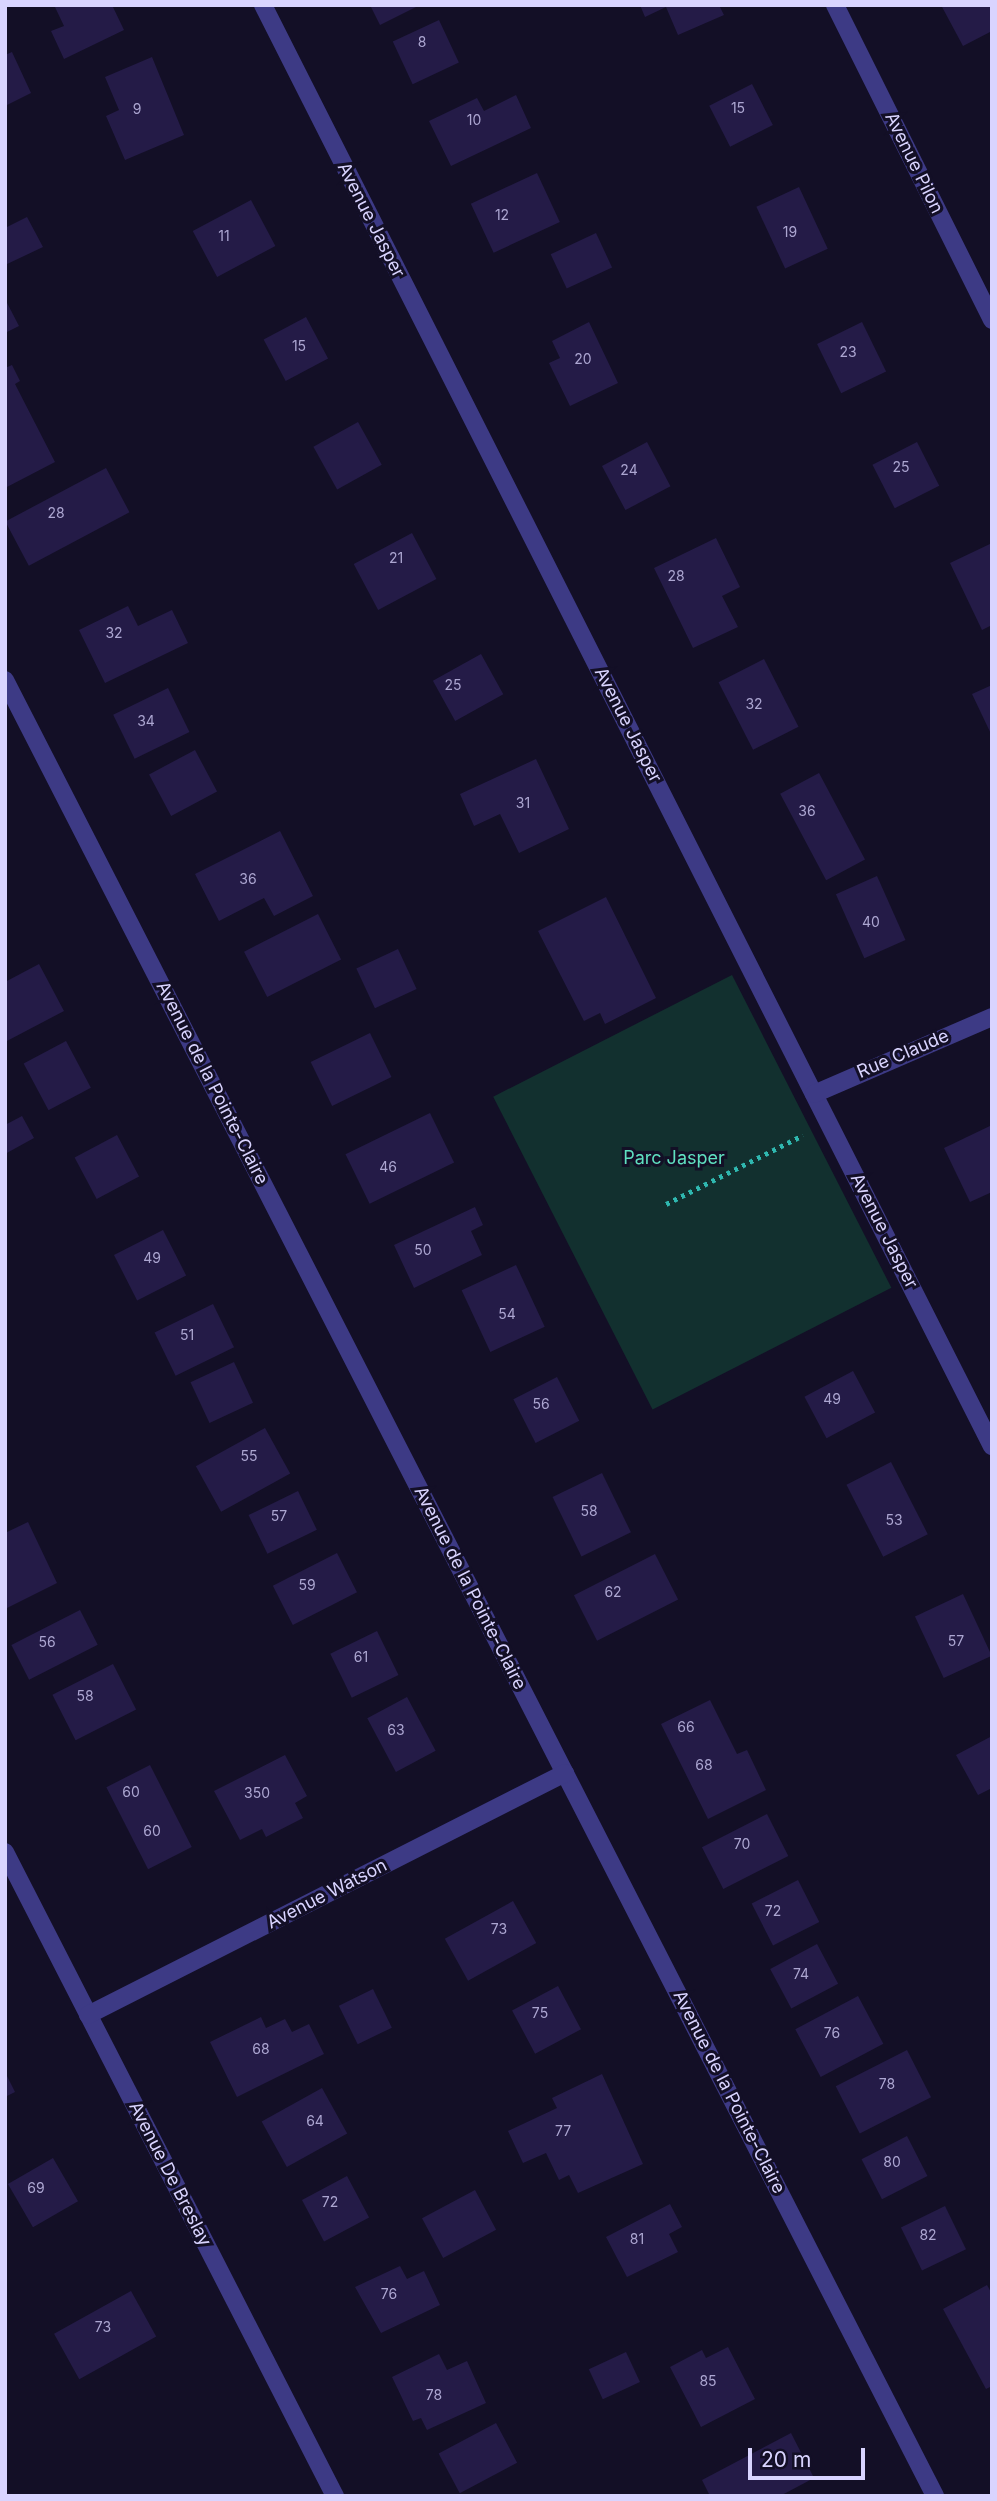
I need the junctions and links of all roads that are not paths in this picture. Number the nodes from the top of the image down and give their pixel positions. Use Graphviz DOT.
graph roads {
  1 [pos="262,5"];
  2 [pos="835,5"];
  3 [pos="992,320"];
  4 [pos="5,680"];
  5 [pos="992,1017"];
  6 [pos="814,1094"];
  7 [pos="992,1446"];
  8 [pos="565,1773"];
  9 [pos="5,1852"];
  10 [pos="88,2015"];
  11 [pos="335,2496"];
  12 [pos="935,2496"];
  1 -- 6 [label="street, Avenue Jasper"];
  2 -- 3 [label="street, Avenue Pilon"];
  4 -- 8 [label="street, Avenue de la Pointe-Claire"];
  5 -- 6 [label="street, Rue Claude"];
  6 -- 7 [label="street, Avenue Jasper"];
  8 -- 10 [label="street, Avenue Watson"];
  8 -- 12 [label="street, Avenue de la Pointe-Claire"];
  9 -- 10 [label="street, Avenue De Breslay"];
  10 -- 11 [label="street, Avenue De Breslay"];
}
